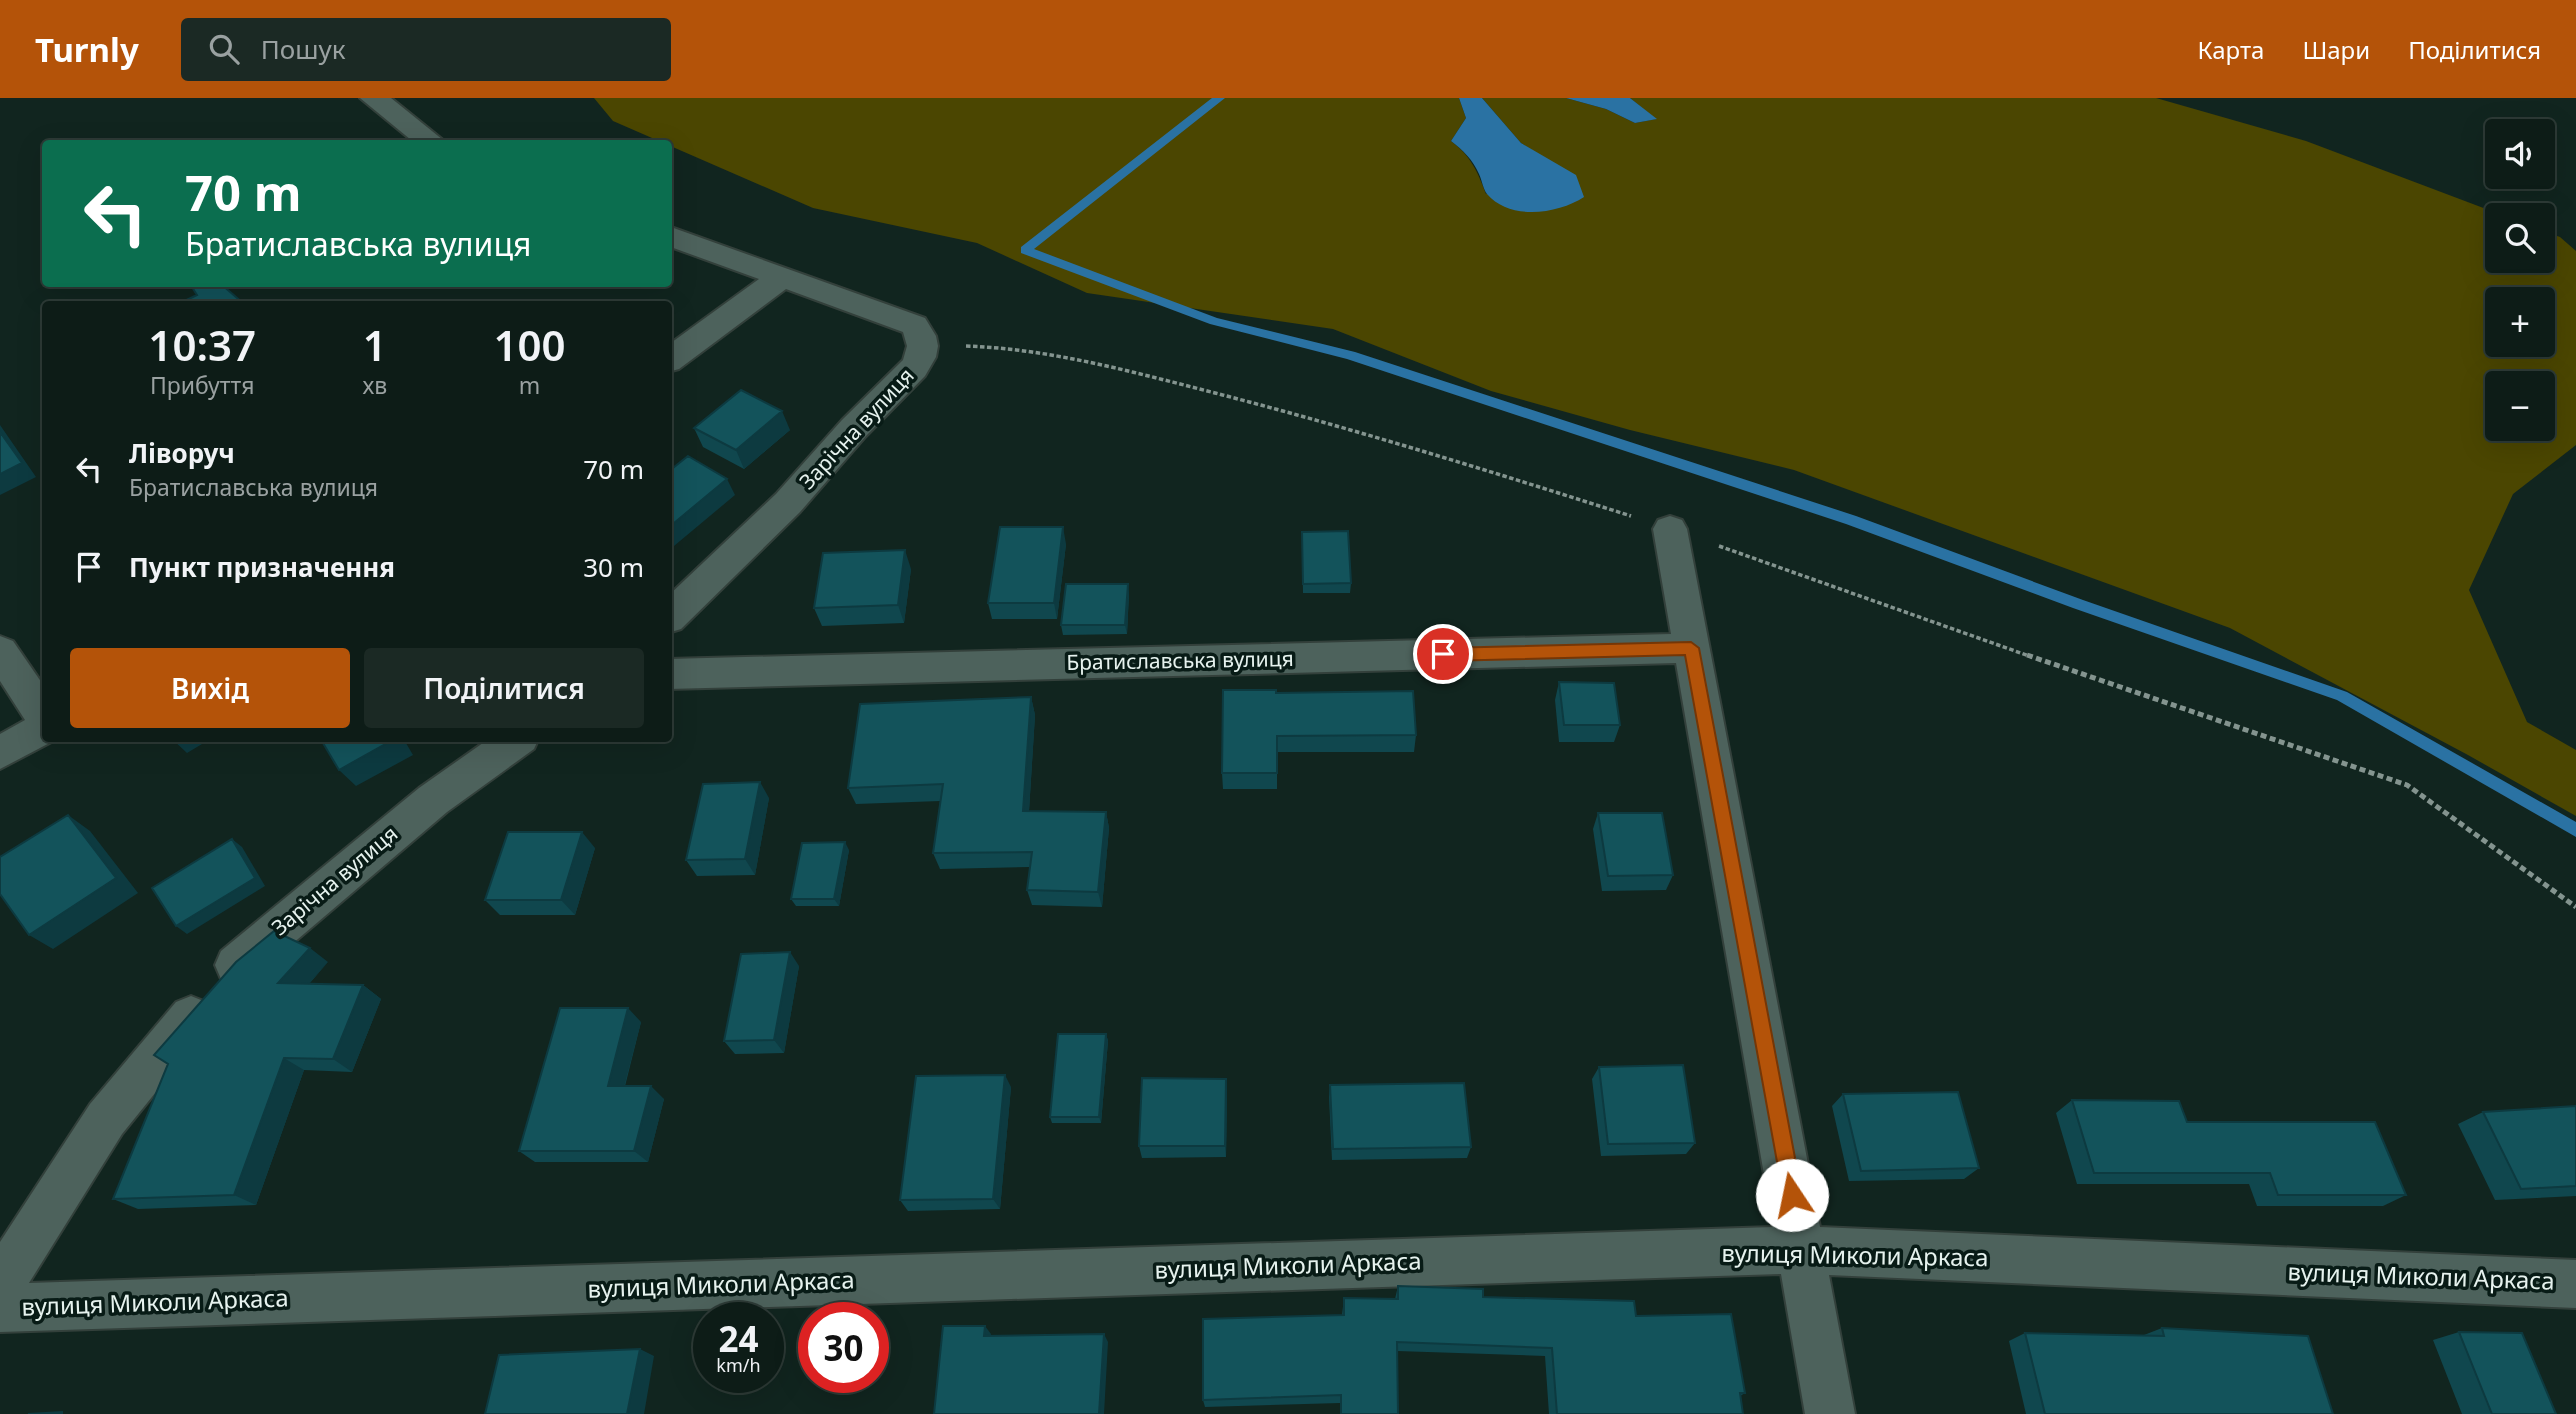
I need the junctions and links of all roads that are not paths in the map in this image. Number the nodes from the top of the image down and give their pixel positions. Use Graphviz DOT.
graph roads {
  1 [pos="374,98"];
  2 [pos="428,140"];
  3 [pos="672,237"];
  4 [pos="781,278"];
  5 [pos="672,358"];
  6 [pos="1670,529"];
  7 [pos="672,615"];
  8 [pos="1691,648"];
  9 [pos="0,651"];
  10 [pos="672,674"];
  11 [pos="42,714"];
  12 [pos="42,729"];
  13 [pos="514,742"];
  14 [pos="0,752"];
  15 [pos="1802,1250"];
  16 [pos="2576,1283"];
  17 [pos="0,1284"];
  18 [pos="0,1308"];
  19 [pos="1830,1414"];
  1 -- 2 [label="street"];
  3 -- 4 [label="street, Зарічна вулиця"];
  4 -- 5 [label="street"];
  4 -- 7 [label="street, Зарічна вулиця"];
  6 -- 8 [label="street"];
  8 -- 10 [label="street, Братиславська вулиця"];
  8 -- 15 [label="street"];
  9 -- 11 [label="street"];
  12 -- 14 [label="street"];
  13 -- 17 [label="street, Зарічна вулиця"];
  15 -- 16 [label="street, вулиця Миколи Аркаса"];
  15 -- 18 [label="street, вулиця Миколи Аркаса"];
  15 -- 19 [label="street"];
}
